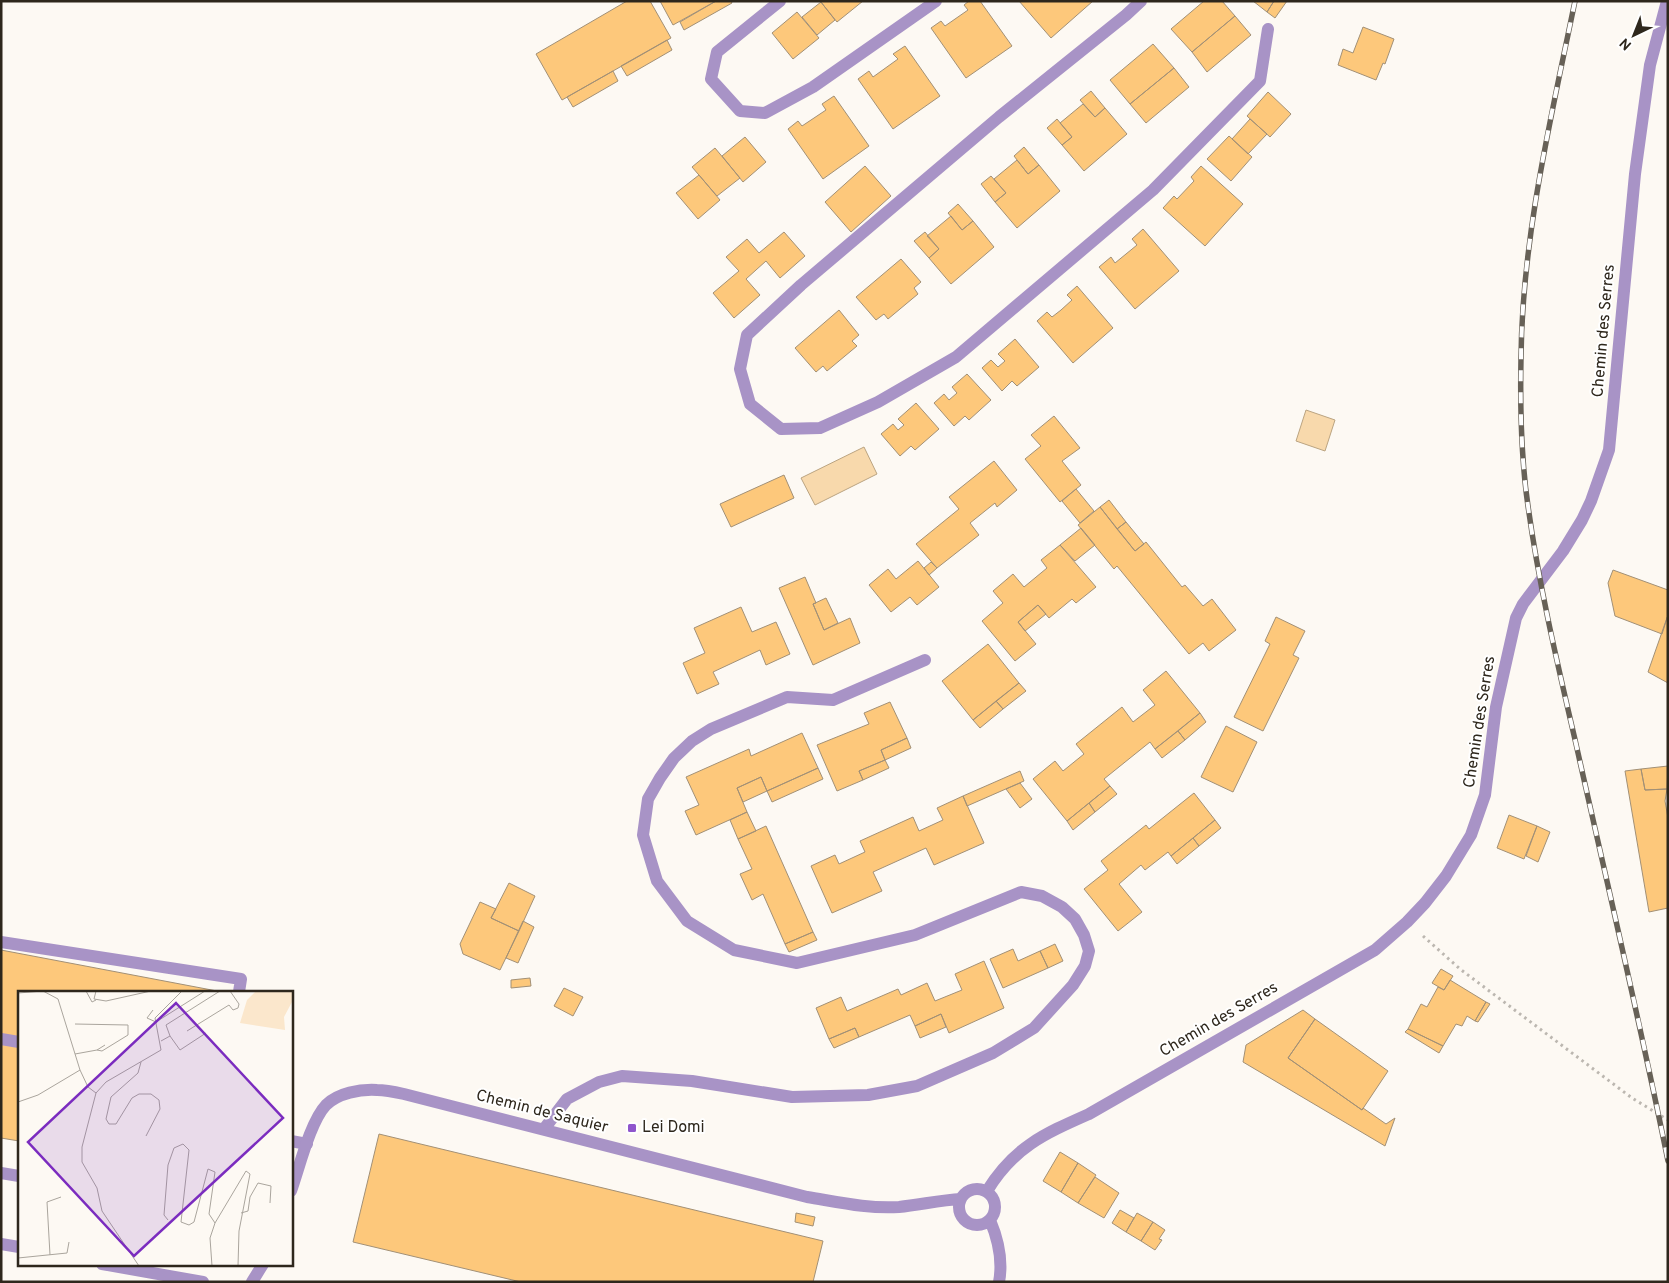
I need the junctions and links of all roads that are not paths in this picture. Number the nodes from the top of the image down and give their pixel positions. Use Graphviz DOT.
graph roads {
  1 [pos="780,1"];
  2 [pos="936,1"];
  3 [pos="1141,1"];
  4 [pos="1667,1"];
  5 [pos="1268,29"];
  6 [pos="925,660"];
  7 [pos="1,942"];
  8 [pos="239,991"];
  9 [pos="1,1039"];
  10 [pos="18,1042"];
  11 [pos="544,1129"];
  12 [pos="292,1141"];
  13 [pos="307,1144"];
  14 [pos="1,1173"];
  15 [pos="18,1176"];
  16 [pos="292,1188"];
  17 [pos="987,1191"];
  18 [pos="961,1199"];
  19 [pos="990,1220"];
  20 [pos="1,1244"];
  21 [pos="18,1247"];
  22 [pos="113,1266"];
  23 [pos="262,1266"];
  24 [pos="203,1282"];
  25 [pos="252,1282"];
  26 [pos="999,1282"];
  1 -- 2 [label="street"];
  3 -- 5 [label="street"];
  4 -- 17 [label="street, Chemin des Serres"];
  6 -- 11 [label="street"];
  7 -- 8 [label="street"];
  9 -- 10 [label="street"];
  11 -- 13 [label="street, Chemin de Saquier"];
  11 -- 18 [label="street, Chemin de Saquier"];
  12 -- 13 [label="street"];
  13 -- 16 [label="street, Chemin de Saquier"];
  14 -- 15 [label="street"];
  17 -- 18 [label="street"];
  17 -- 19 [label="street"];
  18 -- 19 [label="street"];
  19 -- 26 [label="street"];
  20 -- 21 [label="street"];
  22 -- 24 [label="street"];
  23 -- 25 [label="street"];
}
